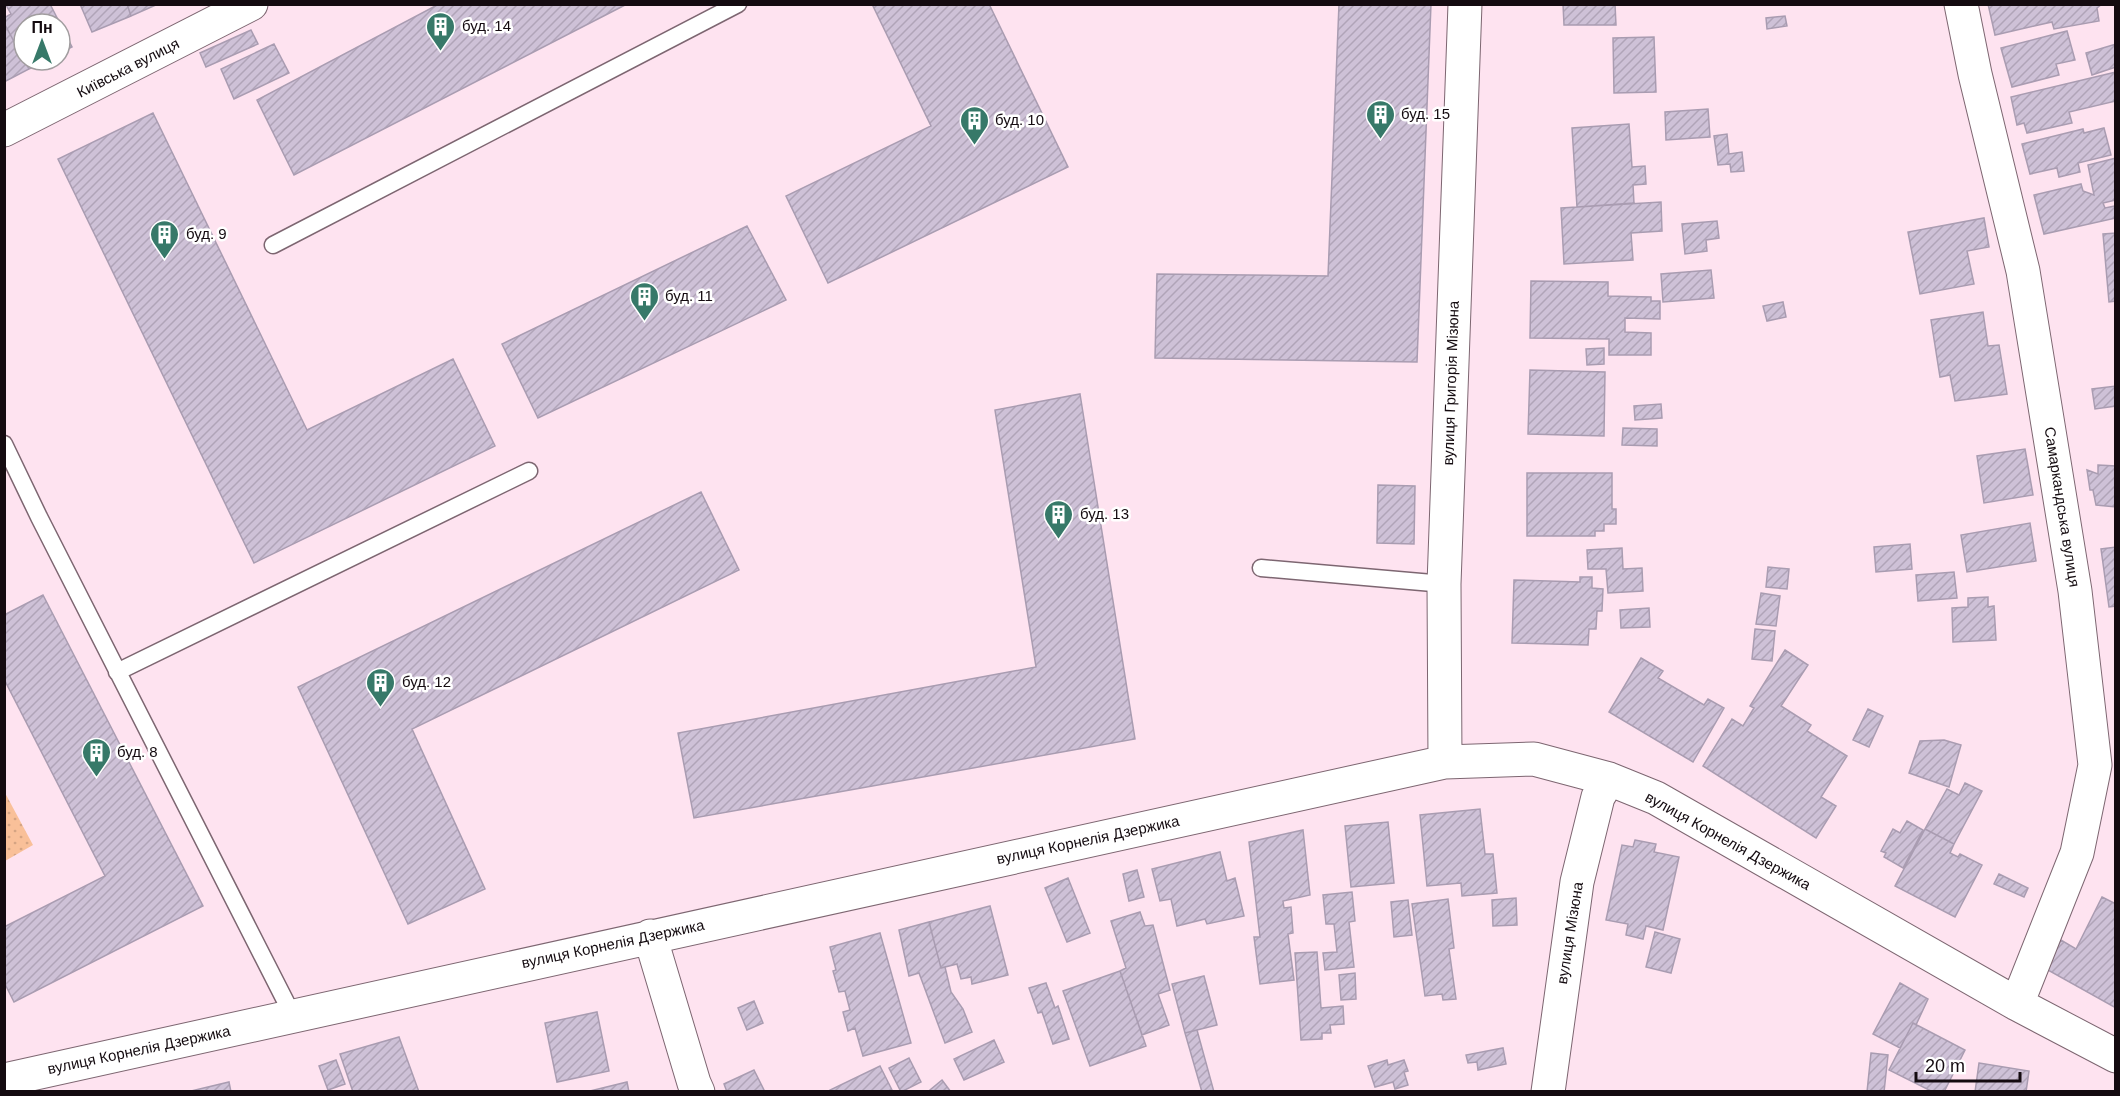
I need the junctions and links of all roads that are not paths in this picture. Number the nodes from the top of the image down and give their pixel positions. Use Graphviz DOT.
graph roads {
  1 [pos="251,4"];
  2 [pos="738,4"];
  3 [pos="1465,4"];
  4 [pos="1961,4"];
  5 [pos="4,130"];
  6 [pos="273,245"];
  7 [pos="4,444"];
  8 [pos="529,471"];
  9 [pos="1261,568"];
  10 [pos="1444,584"];
  11 [pos="117,672"];
  12 [pos="1445,762"];
  13 [pos="1609,779"];
  14 [pos="650,936"];
  15 [pos="2017,1004"];
  16 [pos="293,1016"];
  17 [pos="2115,1056"];
  18 [pos="4,1080"];
  19 [pos="698,1092"];
  20 [pos="1548,1092"];
  1 -- 5 [label="street, Київська вулиця"];
  2 -- 6 [label="lane"];
  3 -- 10 [label="street, вулиця Григорія Мізюна"];
  4 -- 15 [label="street, Самаркандська вулиця"];
  7 -- 11 [label="lane"];
  8 -- 11 [label="lane"];
  9 -- 10 [label="lane"];
  10 -- 12 [label="street, вулиця Григорія Мізюна"];
  11 -- 16 [label="lane"];
  12 -- 13 [label="street, вулиця Корнелія Дзержика"];
  12 -- 14 [label="street, вулиця Корнелія Дзержика"];
  13 -- 15 [label="street, вулиця Корнелія Дзержика"];
  13 -- 20 [label="street, вулиця Мізюна"];
  14 -- 16 [label="street, вулиця Корнелія Дзержика"];
  14 -- 19 [label="street"];
  15 -- 17 [label="street, вулиця Корнелія Дзержика"];
  16 -- 18 [label="street, вулиця Корнелія Дзержика"];
}
